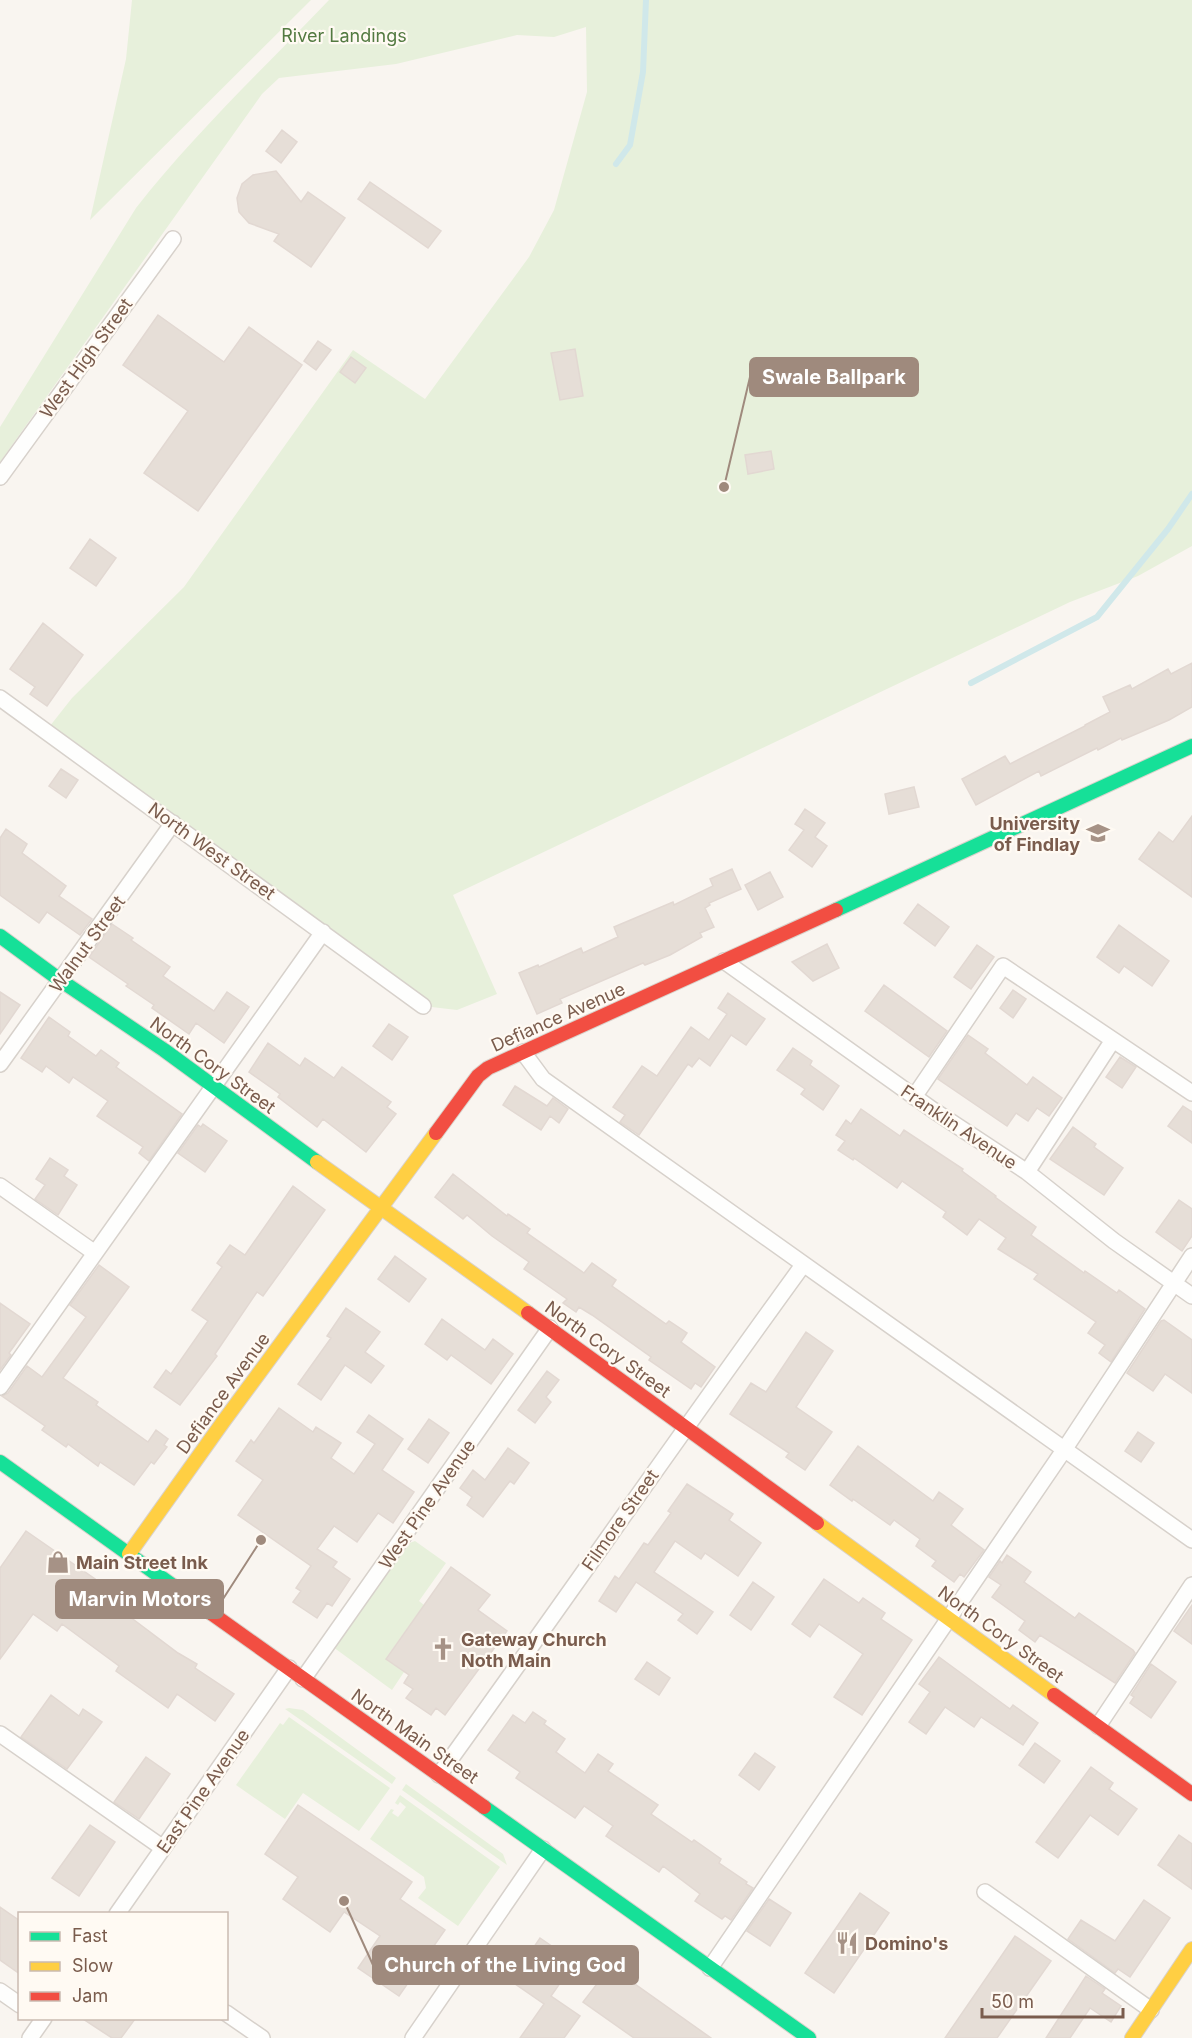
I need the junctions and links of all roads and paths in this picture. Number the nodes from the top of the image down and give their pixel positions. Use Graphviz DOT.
graph roads {
  1 [pos="173,239"];
  2 [pos="0,477"];
  3 [pos="0,698"];
  4 [pos="1192,746"];
  5 [pos="173,823"];
  6 [pos="323,932"];
  7 [pos="0,936"];
  8 [pos="724,961"];
  9 [pos="60,980"];
  10 [pos="423,1006"];
  11 [pos="1113,1040"];
  12 [pos="524,1052"];
  13 [pos="0,1064"];
  14 [pos="214,1087"];
  15 [pos="1192,1093"];
  16 [pos="914,1097"];
  17 [pos="1027,1172"];
  18 [pos="0,1186"];
  19 [pos="381,1208"];
  20 [pos="95,1253"];
  21 [pos="1192,1256"];
  22 [pos="803,1265"];
  23 [pos="1174,1283"];
  24 [pos="1192,1296"];
  25 [pos="550,1328"];
  26 [pos="0,1387"];
  27 [pos="685,1427"];
  28 [pos="1064,1450"];
  29 [pos="0,1462"];
  30 [pos="1192,1540"];
  31 [pos="129,1554"];
  32 [pos="1192,1585"];
  33 [pos="948,1618"];
  34 [pos="289,1668"];
  35 [pos="303,1679"];
  36 [pos="1098,1726"];
  37 [pos="0,1734"];
  38 [pos="439,1775"];
  39 [pos="1192,1794"];
  40 [pos="163,1848"];
  41 [pos="543,1849"];
  42 [pos="985,1892"];
  43 [pos="118,1912"];
  44 [pos="1192,1949"];
  45 [pos="710,1968"];
  46 [pos="0,1991"];
  47 [pos="18,2004"];
  48 [pos="1151,2010"];
  49 [pos="228,2014"];
  50 [pos="41,2020"];
  51 [pos="800,2035"];
  52 [pos="420,2036"];
  53 [pos="30,2038"];
  54 [pos="262,2038"];
  55 [pos="1132,2038"];
  1 -- 2 [label="street, West High Street"];
  3 -- 5 [label="street, North West Street"];
  4 -- 8 [label="street, Defiance Avenue"];
  5 -- 6 [label="street, North West Street"];
  5 -- 9 [label="street, Walnut Street"];
  6 -- 10 [label="street, North West Street"];
  6 -- 14 [label="street"];
  7 -- 9 [label="street, North Cory Street"];
  8 -- 12 [label="street, Defiance Avenue"];
  8 -- 16 [label="street, Franklin Avenue"];
  9 -- 13 [label="street, Walnut Street"];
  9 -- 14 [label="street, North Cory Street"];
  11 -- 15 [label="street"];
  11 -- 16 [label="street"];
  11 -- 17 [label="street"];
  12 -- 19 [label="street, Defiance Avenue"];
  12 -- 22 [label="street"];
  14 -- 19 [label="street, North Cory Street"];
  14 -- 20 [label="street"];
  16 -- 17 [label="street, Franklin Avenue"];
  17 -- 23 [label="street, Franklin Avenue"];
  18 -- 20 [label="street"];
  19 -- 25 [label="street, North Cory Street"];
  19 -- 31 [label="street, Defiance Avenue"];
  20 -- 26 [label="street"];
  21 -- 23 [label="street"];
  22 -- 27 [label="street, Filmore Street"];
  22 -- 28 [label="street"];
  23 -- 24 [label="street, Franklin Avenue"];
  23 -- 28 [label="street"];
  25 -- 27 [label="street, North Cory Street"];
  25 -- 35 [label="street, West Pine Avenue"];
  27 -- 33 [label="street, North Cory Street"];
  27 -- 38 [label="street, Filmore Street"];
  28 -- 30 [label="street"];
  28 -- 33 [label="street"];
  29 -- 31 [label="street, North Main Street"];
  31 -- 34 [label="street, North Main Street"];
  32 -- 36 [label="street"];
  33 -- 36 [label="street, North Cory Street"];
  33 -- 45 [label="street"];
  34 -- 35 [label="street, North Main Street"];
  34 -- 40 [label="street, East Pine Avenue"];
  35 -- 38 [label="street, North Main Street"];
  36 -- 39 [label="street, North Cory Street"];
  37 -- 40 [label="street"];
  38 -- 41 [label="street, North Main Street"];
  40 -- 43 [label="street, East Pine Avenue"];
  41 -- 45 [label="street, North Main Street"];
  41 -- 52 [label="street"];
  42 -- 48 [label="street"];
  44 -- 48 [label="street"];
  45 -- 51 [label="street, North Main Street"];
  46 -- 47 [label="street"];
  48 -- 55 [label="street"];
  49 -- 54 [label="street"];
  50 -- 53 [label="street"];
}
